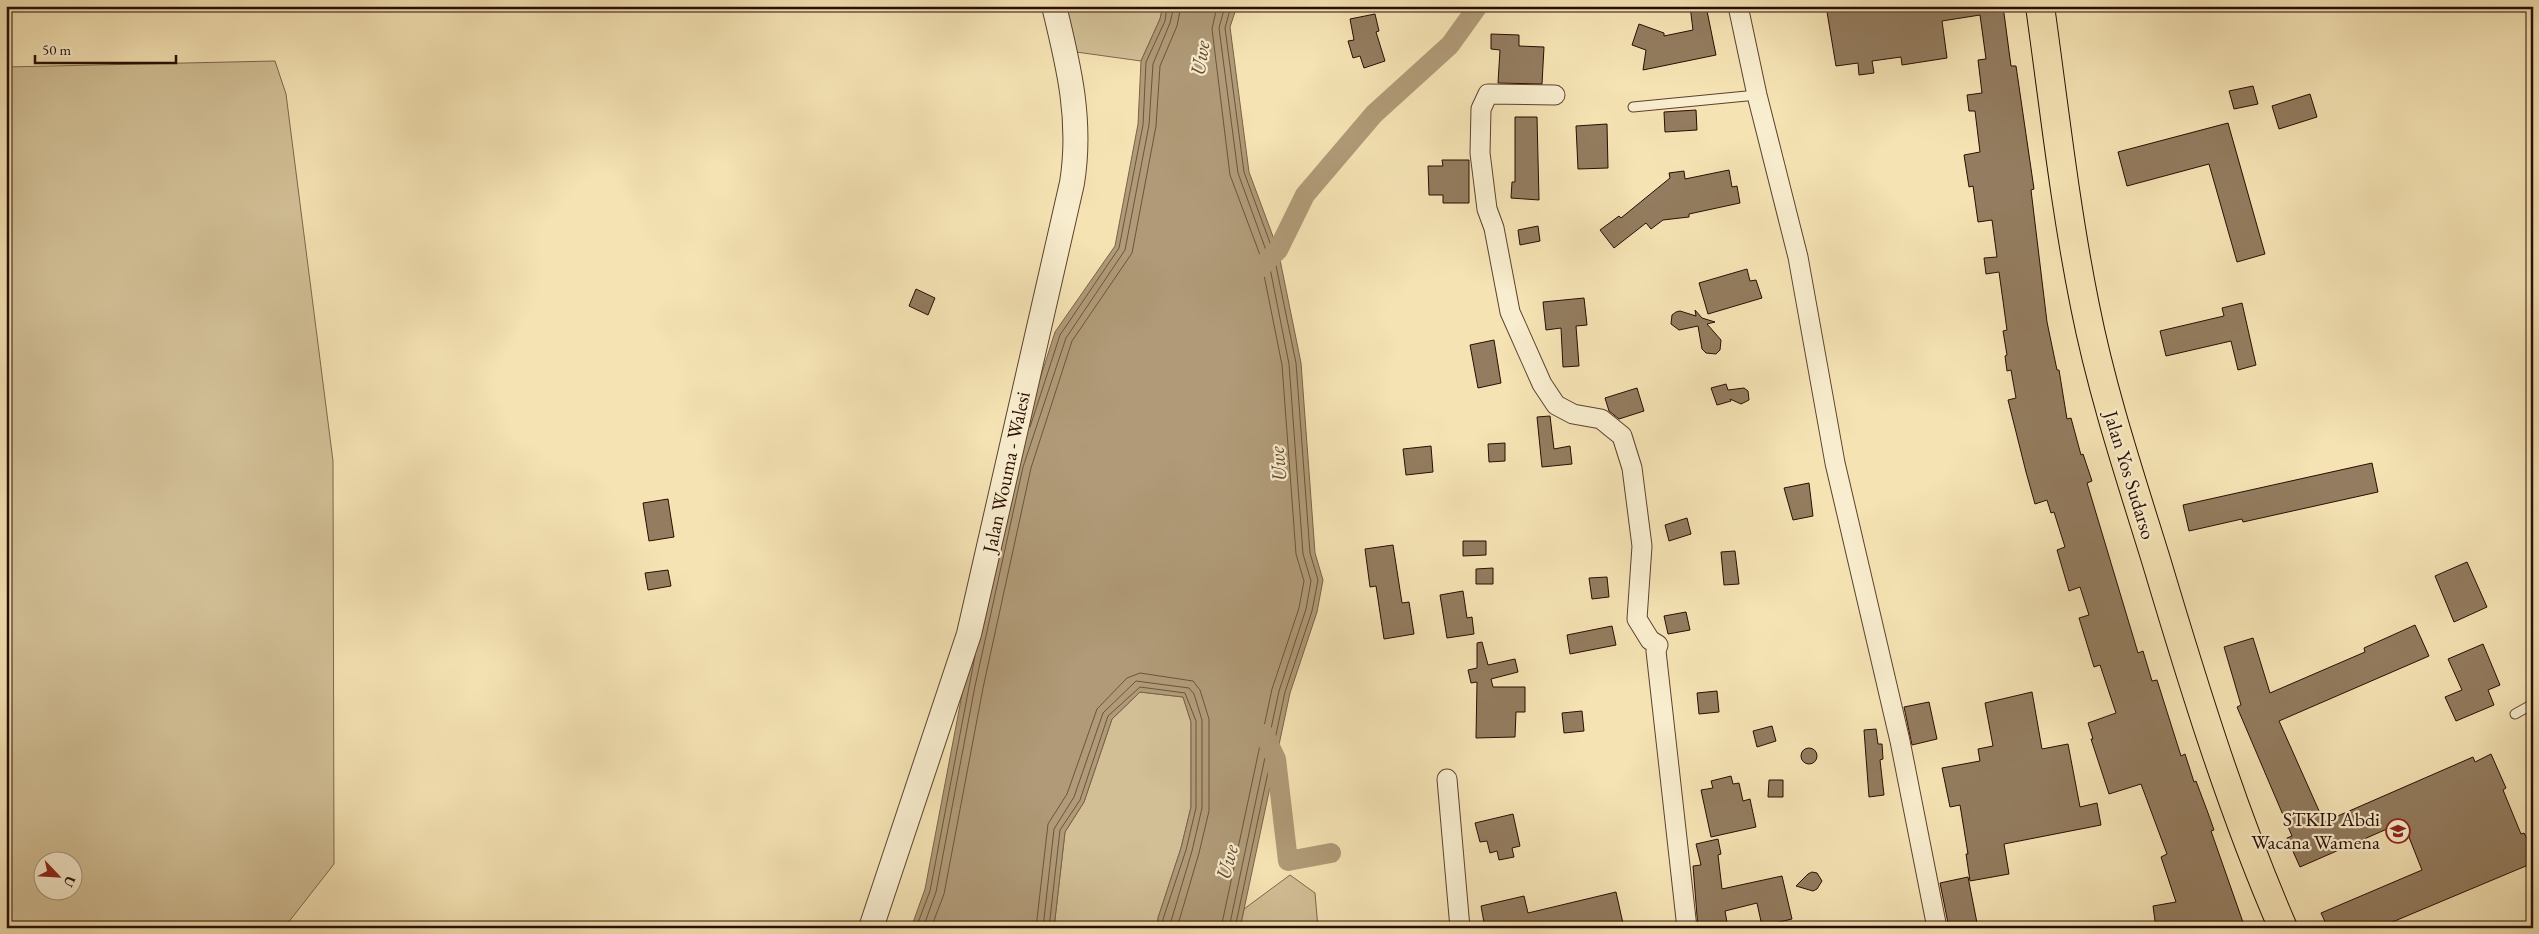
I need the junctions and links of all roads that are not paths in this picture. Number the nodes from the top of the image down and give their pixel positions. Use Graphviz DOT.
graph roads {
  1 [pos="1054,6"];
  2 [pos="1738,6"];
  3 [pos="2040,6"];
  4 [pos="1555,95"];
  5 [pos="1757,95"];
  6 [pos="1633,107"];
  7 [pos="2533,704"];
  8 [pos="2515,714"];
  9 [pos="1447,778"];
  10 [pos="871,928"];
  11 [pos="1460,928"];
  12 [pos="1687,928"];
  13 [pos="1937,928"];
  14 [pos="2283,928"];
  1 -- 10 [label="street, Jalan Wouma - Walesi"];
  2 -- 5 [label="street"];
  3 -- 14 [label="main road, Jalan Yos Sudarso"];
  4 -- 12 [label="street"];
  5 -- 6 [label="lane"];
  5 -- 13 [label="street"];
  7 -- 8 [label="lane"];
  9 -- 11 [label="street"];
}
